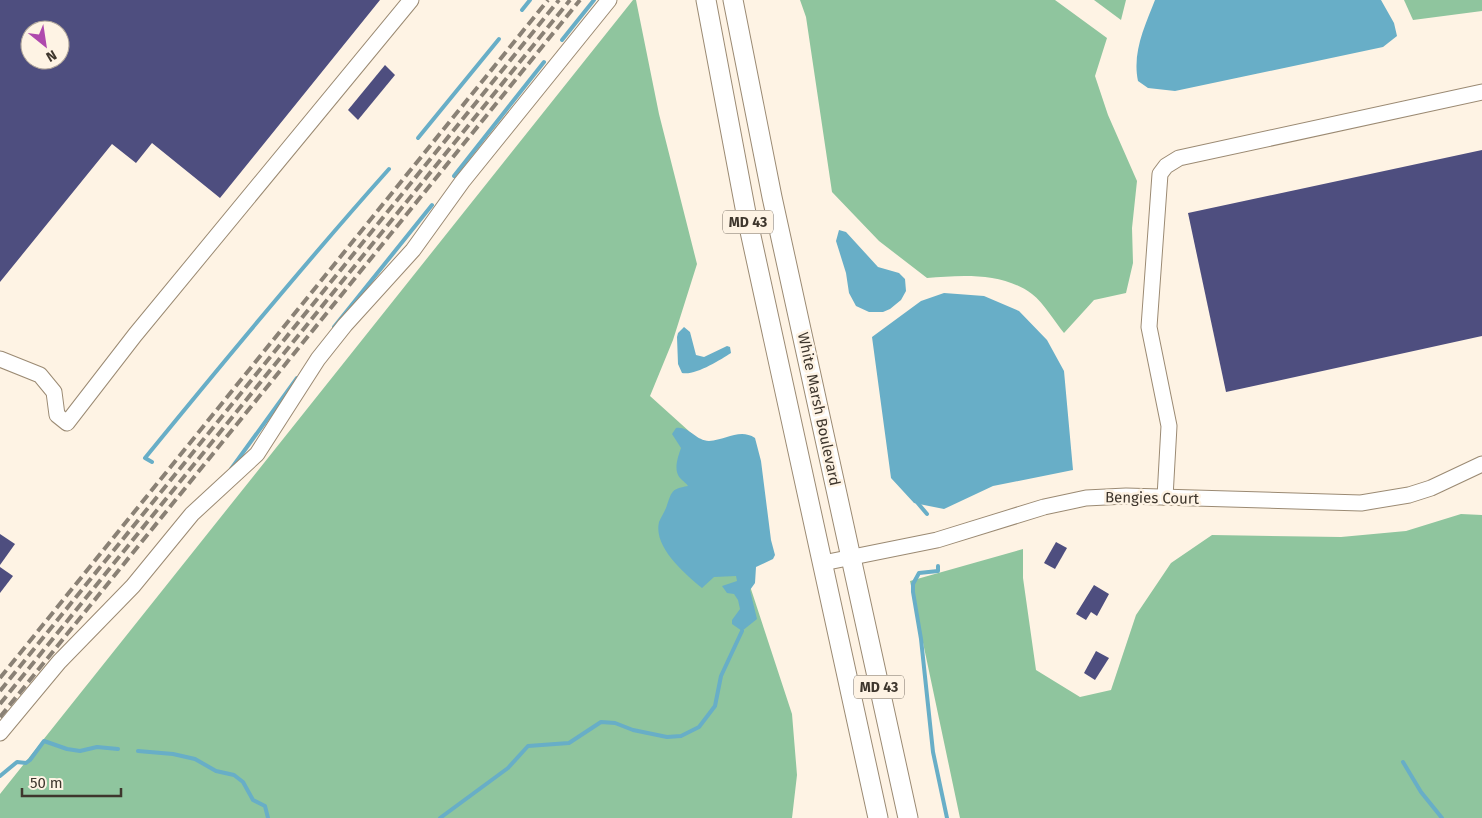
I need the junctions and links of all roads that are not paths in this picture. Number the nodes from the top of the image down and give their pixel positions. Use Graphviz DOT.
graph roads {
  1 [pos="410,0"];
  2 [pos="609,0"];
  3 [pos="706,0"];
  4 [pos="733,0"];
  5 [pos="1482,92"];
  6 [pos="0,359"];
  7 [pos="1482,464"];
  8 [pos="1165,497"];
  9 [pos="851,557"];
  10 [pos="823,563"];
  11 [pos="0,733"];
  12 [pos="878,818"];
  13 [pos="908,818"];
  1 -- 6 [label="street"];
  2 -- 11 [label="street"];
  3 -- 10 [label="main road, White Marsh Boulevard / MD 43"];
  4 -- 9 [label="main road, White Marsh Boulevard / MD 43"];
  5 -- 8 [label="street"];
  7 -- 8 [label="street, Bengies Court"];
  8 -- 9 [label="street, Bengies Court"];
  9 -- 10 [label="street, Bengies Court"];
  9 -- 13 [label="main road, White Marsh Boulevard / MD 43"];
  10 -- 12 [label="main road, White Marsh Boulevard / MD 43"];
}
